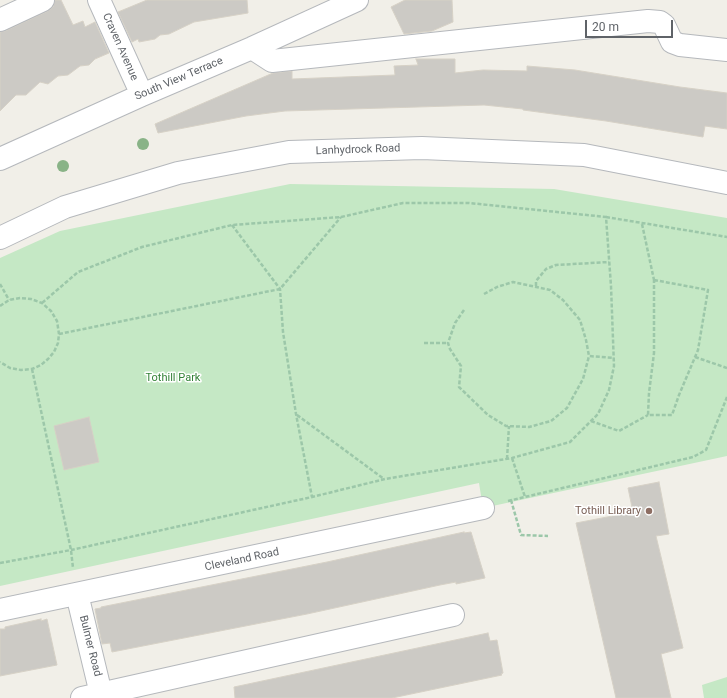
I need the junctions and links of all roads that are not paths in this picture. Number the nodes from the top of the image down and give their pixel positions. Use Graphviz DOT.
graph roads {
  1 [pos="43,0"];
  2 [pos="99,0"];
  3 [pos="358,0"];
  4 [pos="0,20"];
  5 [pos="252,48"];
  6 [pos="727,50"];
  7 [pos="142,95"];
  8 [pos="0,159"];
  9 [pos="727,183"];
  10 [pos="0,238"];
  11 [pos="483,508"];
  12 [pos="77,594"];
  13 [pos="0,610"];
  14 [pos="453,615"];
  15 [pos="95,697"];
  1 -- 4 [label="street"];
  2 -- 7 [label="street, Craven Avenue"];
  3 -- 5 [label="street, South View Terrace"];
  5 -- 6 [label="street"];
  5 -- 7 [label="street, South View Terrace"];
  7 -- 8 [label="street, South View Terrace"];
  9 -- 10 [label="street, Lanhydrock Road"];
  11 -- 12 [label="street, Cleveland Road"];
  12 -- 13 [label="street, Cleveland Road"];
  12 -- 15 [label="street, Bulmer Road"];
  14 -- 15 [label="street"];
}
